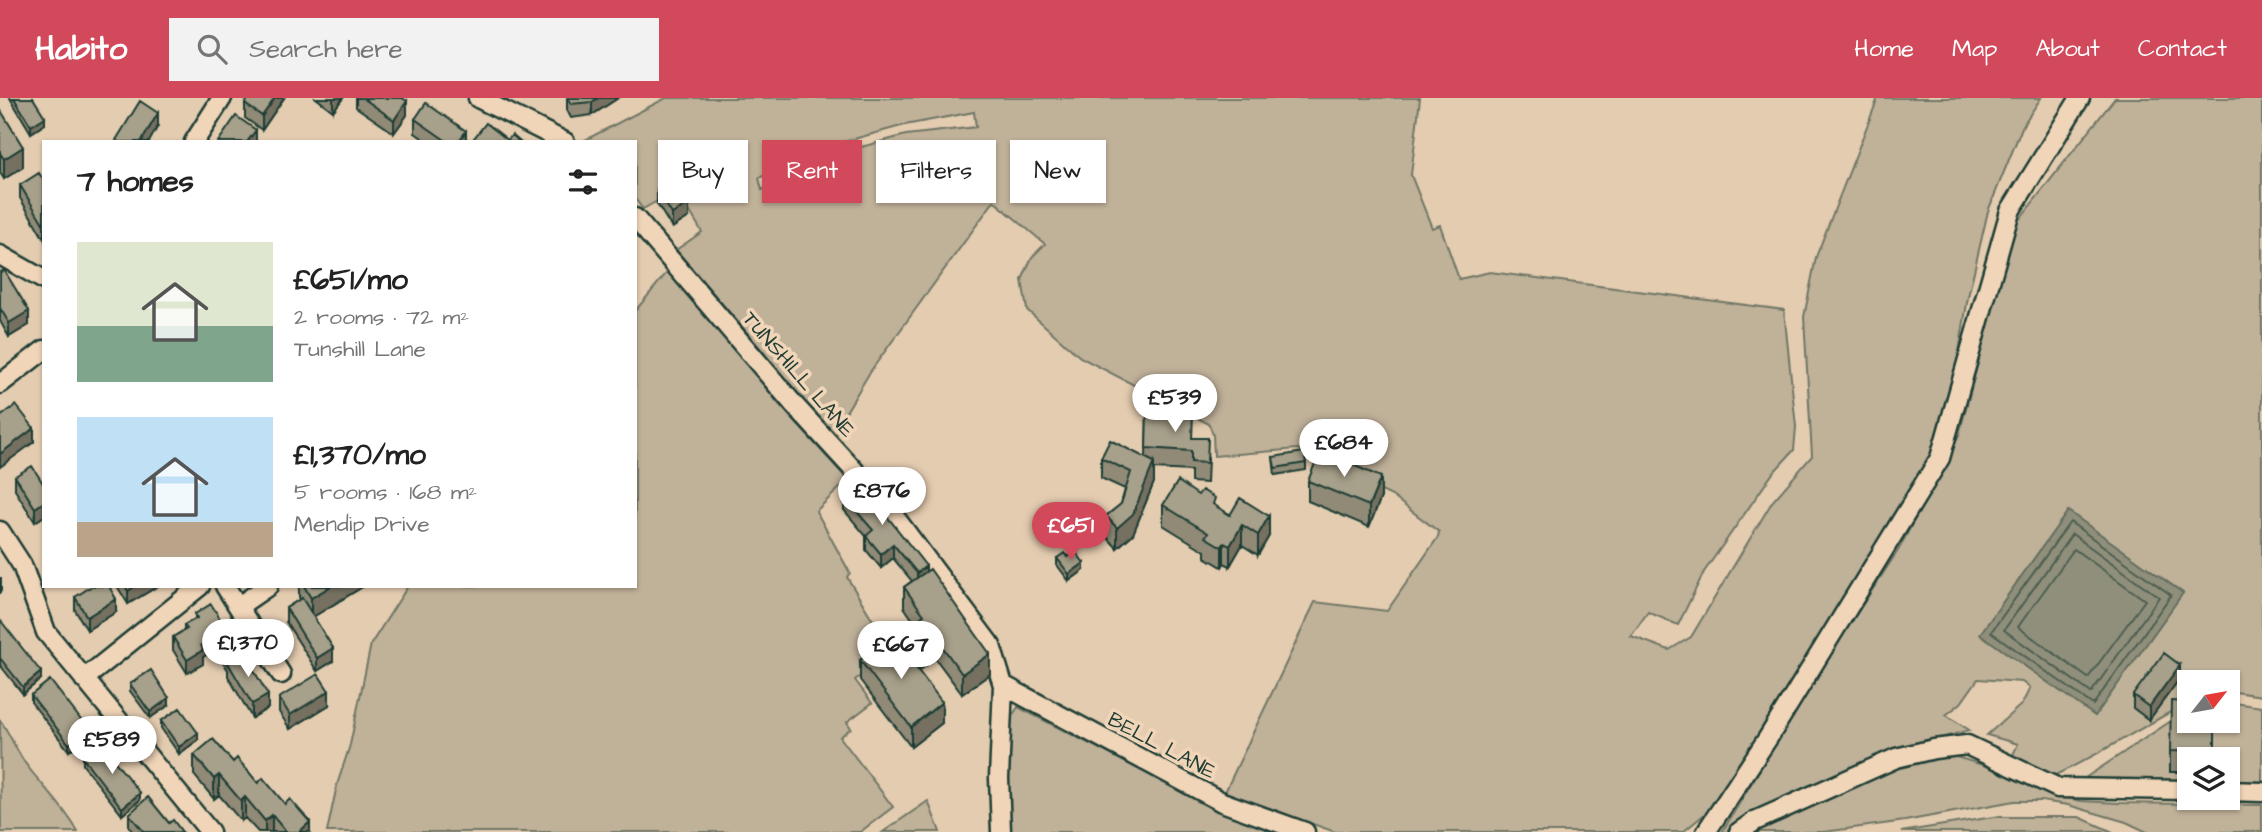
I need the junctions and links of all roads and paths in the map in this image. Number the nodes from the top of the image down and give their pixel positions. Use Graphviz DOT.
graph roads {
  1 [pos="478,98"];
  2 [pos="2080,98"];
  3 [pos="219,99"];
  4 [pos="195,140"];
  5 [pos="561,140"];
  6 [pos="637,220"];
  7 [pos="0,255"];
  8 [pos="42,279"];
  9 [pos="42,352"];
  10 [pos="0,384"];
  11 [pos="0,531"];
  12 [pos="198,588"];
  13 [pos="226,588"];
  14 [pos="265,588"];
  15 [pos="239,606"];
  16 [pos="281,674"];
  17 [pos="84,679"];
  18 [pos="1003,685"];
  19 [pos="2177,790"];
  20 [pos="2240,791"];
  21 [pos="2262,792"];
  22 [pos="210,832"];
  23 [pos="1001,832"];
  24 [pos="1305,832"];
  25 [pos="1706,832"];
  26 [pos="1739,832"];
  1 -- 5 [label="street"];
  2 -- 25 [label="street"];
  3 -- 4 [label="street"];
  6 -- 18 [label="street, TUNSHILL LANE"];
  7 -- 8 [label="street"];
  9 -- 10 [label="street"];
  11 -- 17 [label="street"];
  12 -- 17 [label="street"];
  13 -- 15 [label="street"];
  14 -- 15 [label="street"];
  15 -- 16 [label="street"];
  17 -- 22 [label="street"];
  18 -- 23 [label="street, TUNSHILL LANE"];
  18 -- 24 [label="street, BELL LANE"];
  19 -- 26 [label="street"];
  20 -- 21 [label="street"];
}
